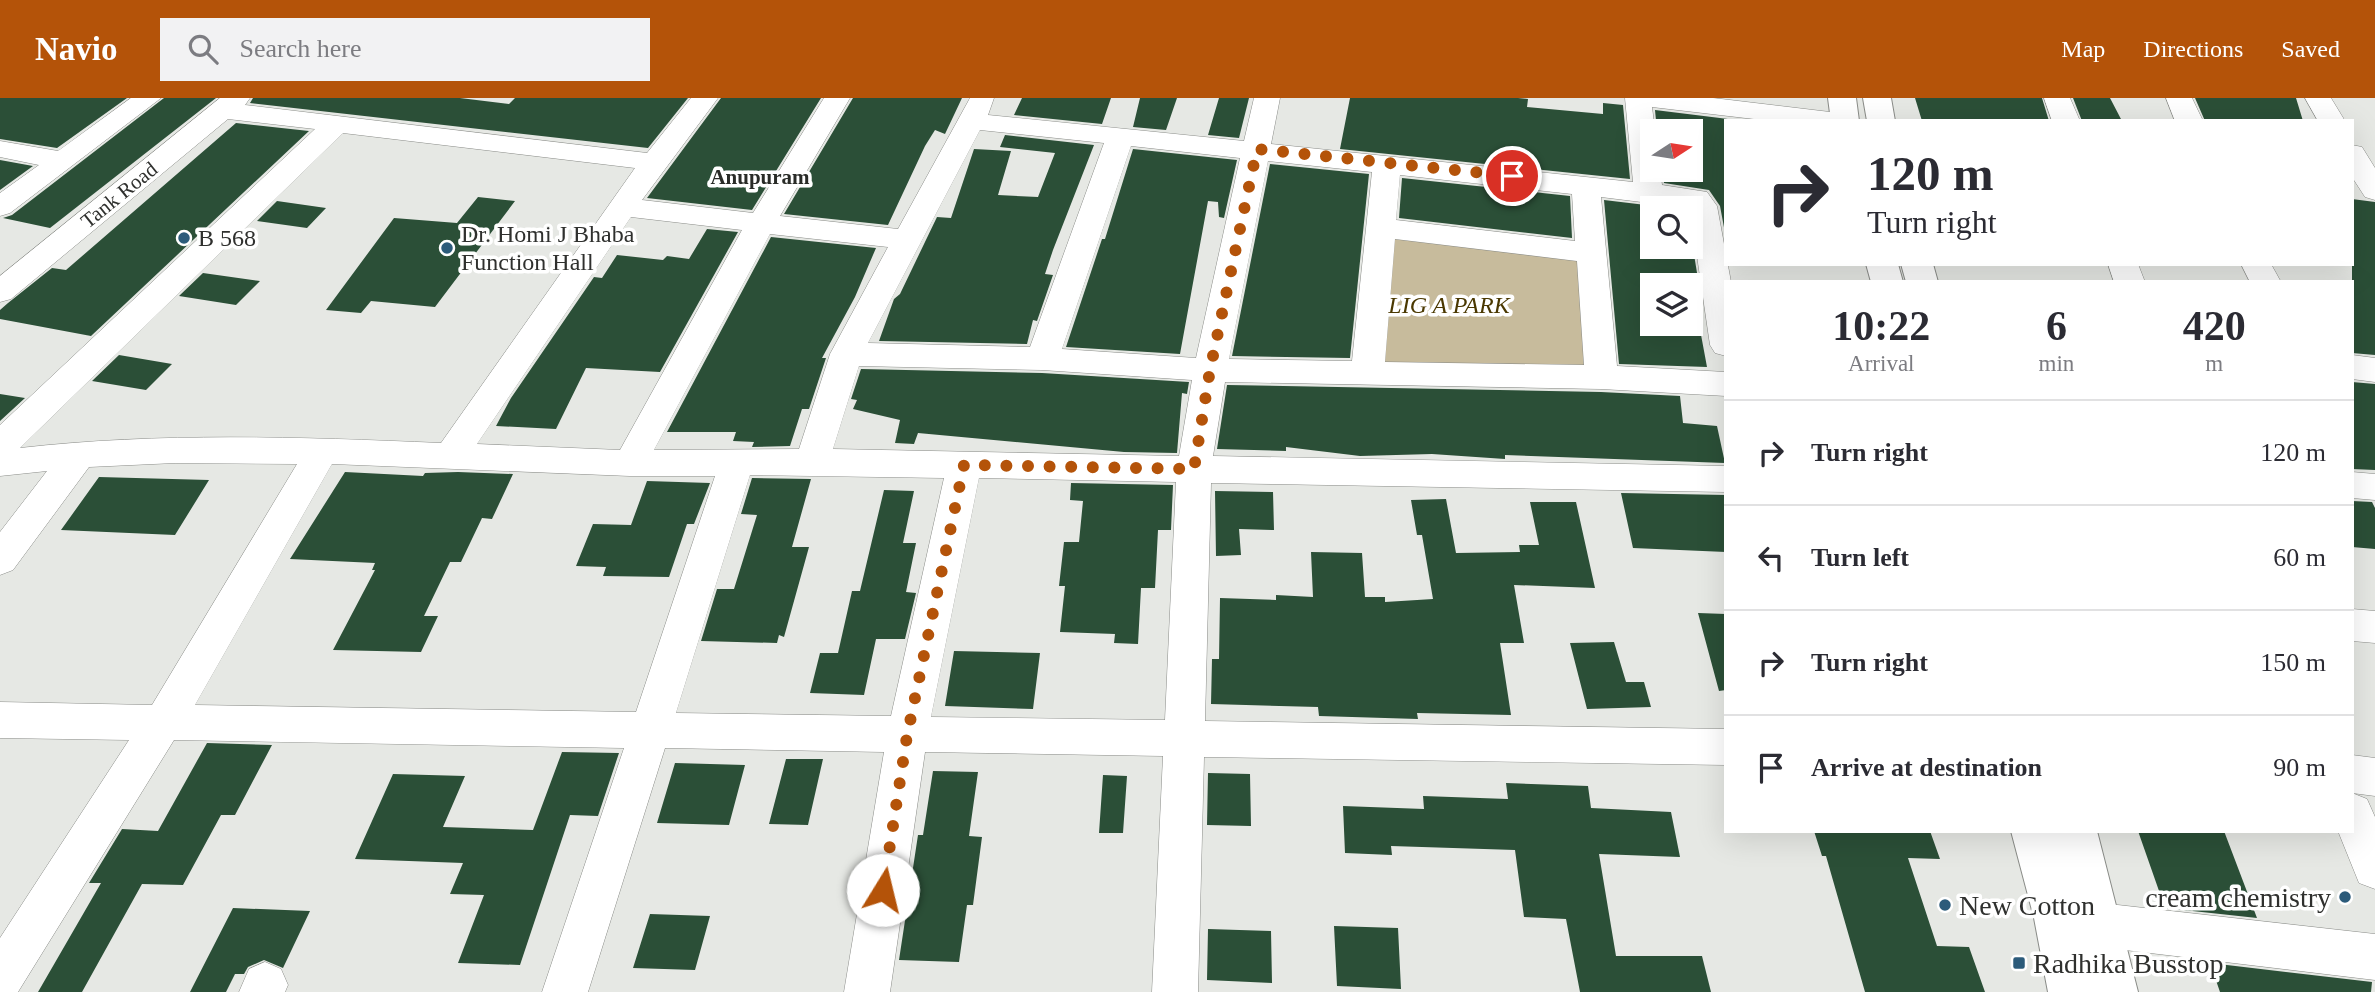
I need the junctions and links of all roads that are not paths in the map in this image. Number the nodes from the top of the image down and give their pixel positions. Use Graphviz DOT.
graph roads {
  1 [pos="148,98"];
  2 [pos="705,98"];
  3 [pos="837,98"];
  4 [pos="1267,98"];
  5 [pos="1842,98"];
  6 [pos="1877,98"];
  7 [pos="2057,98"];
  8 [pos="2179,98"];
  9 [pos="2318,98"];
  10 [pos="1654,99"];
  11 [pos="230,104"];
  12 [pos="977,109"];
  13 [pos="1827,119"];
  14 [pos="1844,119"];
  15 [pos="1881,119"];
  16 [pos="2065,119"];
  17 [pos="2188,119"];
  18 [pos="2331,119"];
  19 [pos="336,124"];
  20 [pos="1121,136"];
  21 [pos="0,149"];
  22 [pos="1257,149"];
  23 [pos="2354,156"];
  24 [pos="61,160"];
  25 [pos="654,162"];
  26 [pos="1387,163"];
  27 [pos="1586,184"];
  28 [pos="1648,191"];
  29 [pos="2375,191"];
  30 [pos="622,207"];
  31 [pos="0,208"];
  32 [pos="759,224"];
  33 [pos="1381,228"];
  34 [pos="907,240"];
  35 [pos="1591,253"];
  36 [pos="0,292"];
  37 [pos="1724,333"];
  38 [pos="846,354"];
  39 [pos="1042,359"];
  40 [pos="2354,367"];
  41 [pos="1210,370"];
  42 [pos="2375,370"];
  43 [pos="1367,374"];
  44 [pos="1601,377"];
  45 [pos="1724,384"];
  46 [pos="0,446"];
  47 [pos="322,451"];
  48 [pos="79,454"];
  49 [pos="451,455"];
  50 [pos="813,462"];
  51 [pos="0,463"];
  52 [pos="630,463"];
  53 [pos="736,465"];
  54 [pos="964,465"];
  55 [pos="1194,469"];
  56 [pos="1724,479"];
  57 [pos="2354,485"];
  58 [pos="2375,487"];
  59 [pos="0,560"];
  60 [pos="2354,625"];
  61 [pos="2375,627"];
  62 [pos="0,720"];
  63 [pos="164,721"];
  64 [pos="650,730"];
  65 [pos="907,736"];
  66 [pos="1186,740"];
  67 [pos="1724,747"];
  68 [pos="2354,774"];
  69 [pos="2375,776"];
  70 [pos="2354,818"];
  71 [pos="2035,833"];
  72 [pos="2075,833"];
  73 [pos="2375,869"];
  74 [pos="2099,925"];
  75 [pos="2375,957"];
  76 [pos="0,979"];
  77 [pos="565,992"];
  78 [pos="867,992"];
  79 [pos="1175,992"];
  80 [pos="2072,992"];
  81 [pos="2114,992"];
  1 -- 24 [label="street"];
  2 -- 25 [label="street"];
  3 -- 32 [label="street"];
  4 -- 22 [label="street"];
  5 -- 14 [label="main road"];
  6 -- 15 [label="main road"];
  7 -- 16 [label="street"];
  8 -- 17 [label="street"];
  9 -- 18 [label="street"];
  10 -- 13 [label="street"];
  10 -- 28 [label="street"];
  11 -- 19 [label="street"];
  11 -- 36 [label="street, Tank Road"];
  12 -- 20 [label="street"];
  12 -- 34 [label="street"];
  19 -- 25 [label="street"];
  19 -- 46 [label="street"];
  20 -- 22 [label="street"];
  20 -- 39 [label="street"];
  21 -- 24 [label="street"];
  22 -- 26 [label="street"];
  22 -- 41 [label="street"];
  23 -- 29 [label="street"];
  24 -- 31 [label="street"];
  25 -- 30 [label="street"];
  26 -- 27 [label="street"];
  26 -- 33 [label="street"];
  27 -- 28 [label="street"];
  27 -- 35 [label="street"];
  28 -- 37 [label="street"];
  30 -- 32 [label="street"];
  30 -- 49 [label="street"];
  32 -- 34 [label="street"];
  32 -- 52 [label="street"];
  33 -- 35 [label="street"];
  33 -- 43 [label="street"];
  34 -- 38 [label="street"];
  35 -- 44 [label="street"];
  38 -- 39 [label="street"];
  38 -- 50 [label="street"];
  39 -- 41 [label="street"];
  40 -- 42 [label="street"];
  41 -- 43 [label="street"];
  41 -- 55 [label="street"];
  43 -- 44 [label="street"];
  44 -- 45 [label="street"];
  47 -- 48 [label="street"];
  47 -- 49 [label="street"];
  47 -- 63 [label="street"];
  48 -- 51 [label="street"];
  48 -- 59 [label="street"];
  49 -- 52 [label="street"];
  50 -- 53 [label="street"];
  50 -- 54 [label="street"];
  52 -- 53 [label="street"];
  53 -- 64 [label="street"];
  54 -- 55 [label="street"];
  54 -- 65 [label="street"];
  55 -- 56 [label="street"];
  55 -- 66 [label="street"];
  57 -- 58 [label="street"];
  60 -- 61 [label="street"];
  62 -- 63 [label="street"];
  63 -- 64 [label="street"];
  63 -- 76 [label="street"];
  64 -- 65 [label="street"];
  64 -- 77 [label="street"];
  65 -- 66 [label="street"];
  65 -- 78 [label="street"];
  66 -- 67 [label="street"];
  66 -- 79 [label="street"];
  68 -- 69 [label="street"];
  70 -- 73 [label="street"];
  71 -- 80 [label="main road"];
  72 -- 74 [label="main road"];
  74 -- 75 [label="street"];
  74 -- 81 [label="main road"];
}
